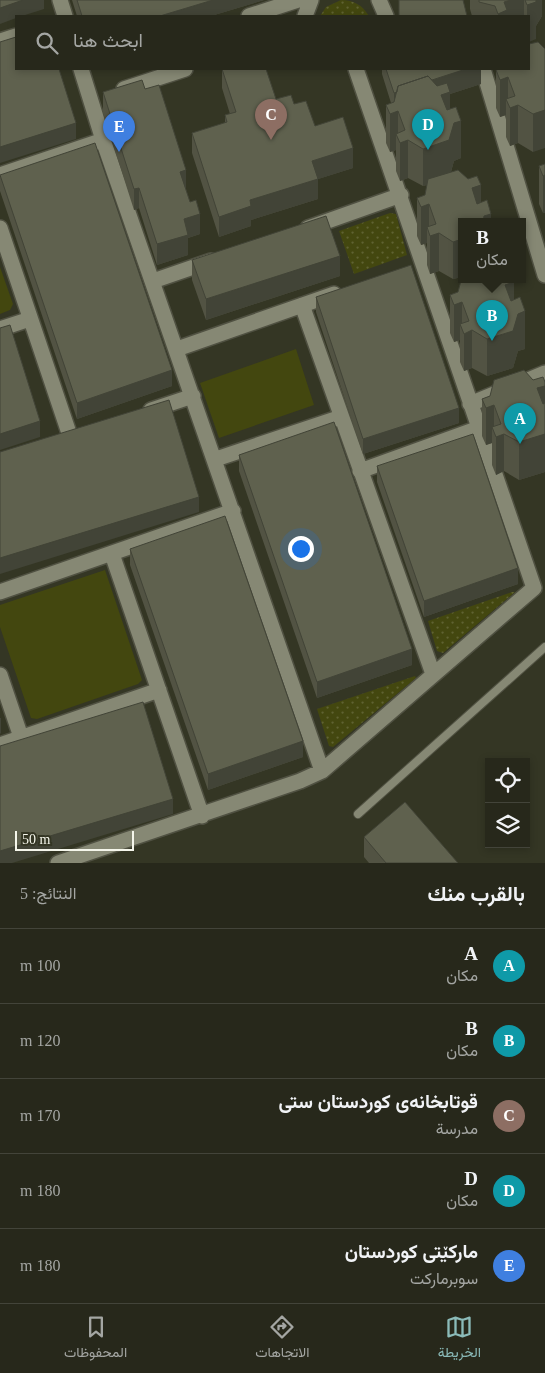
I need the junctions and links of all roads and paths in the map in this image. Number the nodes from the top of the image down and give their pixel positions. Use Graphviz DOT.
graph roads {
  1 [pos="60,0"];
  2 [pos="298,0"];
  3 [pos="311,0"];
  4 [pos="382,1"];
  5 [pos="64,15"];
  6 [pos="252,15"];
  7 [pos="304,15"];
  8 [pos="386,15"];
  9 [pos="15,36"];
  10 [pos="0,41"];
  11 [pos="84,70"];
  12 [pos="182,70"];
  13 [pos="356,70"];
  14 [pos="483,70"];
  15 [pos="101,97"];
  16 [pos="103,140"];
  17 [pos="0,175"];
  18 [pos="401,195"];
  19 [pos="0,228"];
  20 [pos="291,234"];
  21 [pos="226,256"];
  22 [pos="545,275"];
  23 [pos="153,281"];
  24 [pos="348,289"];
  25 [pos="302,305"];
  26 [pos="30,319"];
  27 [pos="0,329"];
  28 [pos="177,350"];
  29 [pos="545,373"];
  30 [pos="192,396"];
  31 [pos="470,404"];
  32 [pos="136,415"];
  33 [pos="341,417"];
  34 [pos="479,428"];
  35 [pos="89,430"];
  36 [pos="70,436"];
  37 [pos="52,442"];
  38 [pos="216,459"];
  39 [pos="360,471"];
  40 [pos="233,511"];
  41 [pos="112,554"];
  42 [pos="0,592"];
  43 [pos="545,647"];
  44 [pos="433,674"];
  45 [pos="0,675"];
  46 [pos="159,690"];
  47 [pos="21,737"];
  48 [pos="0,745"];
  49 [pos="322,771"];
  50 [pos="358,814"];
  51 [pos="202,816"];
  52 [pos="58,863"];
  1 -- 5 [label="street"];
  2 -- 6 [label="street"];
  3 -- 7 [label="street"];
  4 -- 8 [label="street"];
  9 -- 10 [label="street"];
  11 -- 15 [label="street"];
  12 -- 15 [label="street"];
  13 -- 18 [label="street"];
  14 -- 22 [label="street"];
  15 -- 16 [label="street"];
  16 -- 17 [label="street"];
  16 -- 23 [label="street"];
  18 -- 20 [label="street"];
  18 -- 31 [label="street"];
  19 -- 26 [label="street"];
  21 -- 23 [label="street"];
  23 -- 28 [label="street"];
  24 -- 25 [label="street"];
  25 -- 28 [label="street"];
  25 -- 33 [label="street"];
  26 -- 27 [label="street"];
  26 -- 36 [label="street"];
  28 -- 30 [label="street"];
  29 -- 31 [label="street"];
  30 -- 32 [label="street"];
  30 -- 38 [label="street"];
  31 -- 34 [label="street"];
  33 -- 38 [label="street"];
  33 -- 39 [label="street"];
  34 -- 39 [label="street"];
  34 -- 44 [label="street"];
  35 -- 36 [label="street"];
  36 -- 37 [label="street"];
  38 -- 40 [label="street"];
  39 -- 44 [label="street"];
  40 -- 41 [label="street"];
  40 -- 49 [label="street"];
  41 -- 42 [label="street"];
  41 -- 46 [label="street"];
  43 -- 50 [label="lane"];
  44 -- 49 [label="street"];
  45 -- 47 [label="street"];
  46 -- 47 [label="street"];
  46 -- 51 [label="street"];
  47 -- 48 [label="street"];
  49 -- 51 [label="street"];
  51 -- 52 [label="street"];
}
